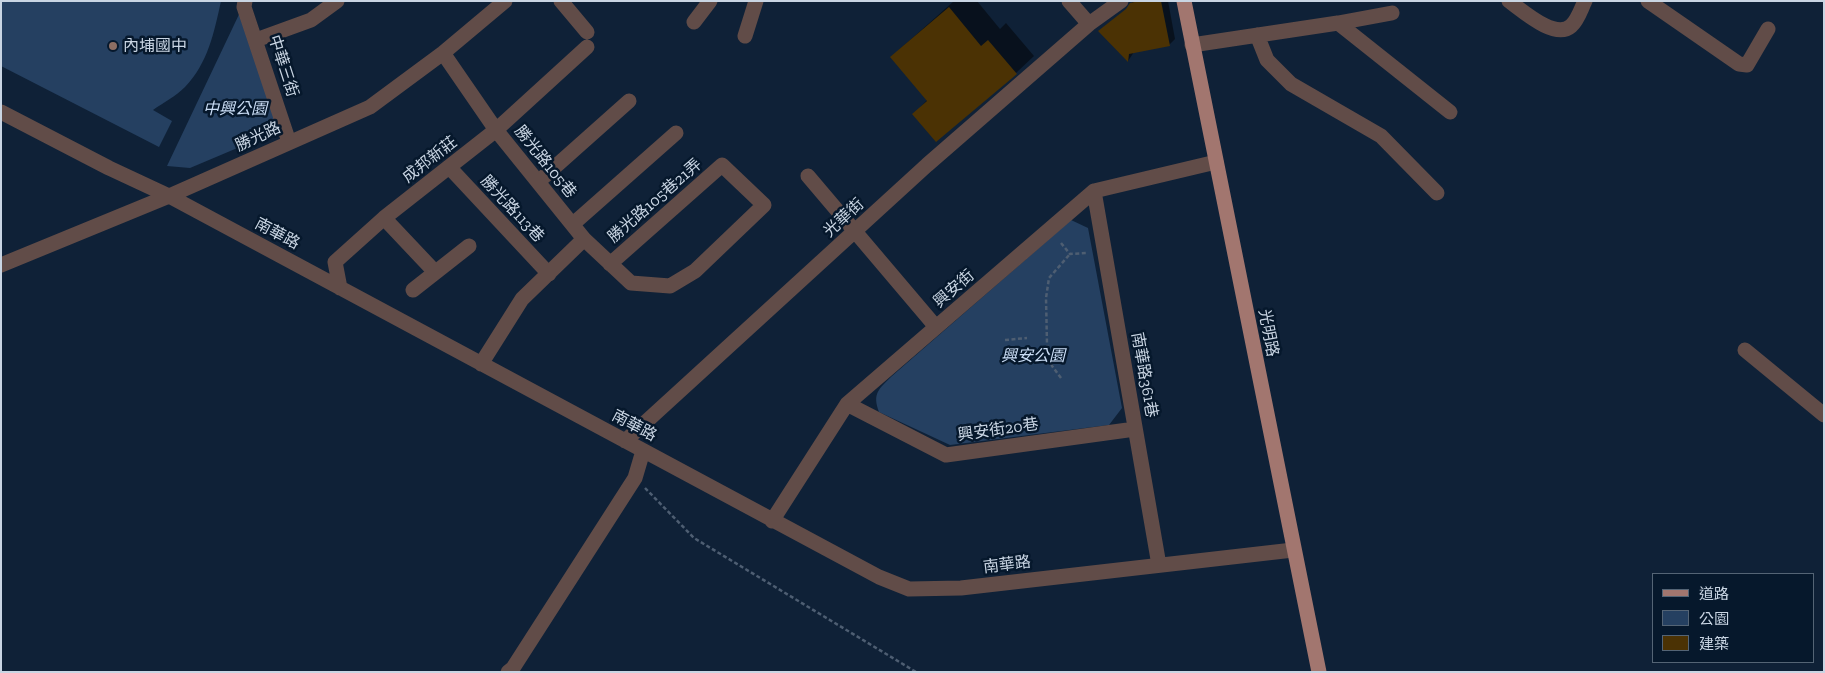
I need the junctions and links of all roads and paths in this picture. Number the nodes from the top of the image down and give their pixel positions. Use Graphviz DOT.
graph roads {
  1 [pos="245,1"];
  2 [pos="337,1"];
  3 [pos="505,1"];
  4 [pos="561,1"];
  5 [pos="710,1"];
  6 [pos="756,1"];
  7 [pos="1069,1"];
  8 [pos="1121,1"];
  9 [pos="1184,1"];
  10 [pos="1509,1"];
  11 [pos="1585,1"];
  12 [pos="1648,1"];
  13 [pos="1392,13"];
  14 [pos="694,22"];
  15 [pos="1089,24"];
  16 [pos="1338,24"];
  17 [pos="1768,28"];
  18 [pos="1257,35"];
  19 [pos="745,36"];
  20 [pos="256,40"];
  21 [pos="1192,45"];
  22 [pos="443,53"];
  23 [pos="629,101"];
  24 [pos="1,112"];
  25 [pos="1450,112"];
  26 [pos="496,130"];
  27 [pos="676,133"];
  28 [pos="289,142"];
  29 [pos="1216,162"];
  30 [pos="450,168"];
  31 [pos="808,176"];
  32 [pos="538,182"];
  33 [pos="1094,192"];
  34 [pos="1437,193"];
  35 [pos="169,196"];
  36 [pos="384,218"];
  37 [pos="573,224"];
  38 [pos="855,232"];
  39 [pos="584,238"];
  40 [pos="1062,243"];
  41 [pos="469,246"];
  42 [pos="1087,253"];
  43 [pos="1070,254"];
  44 [pos="610,264"];
  45 [pos="1,265"];
  46 [pos="436,272"];
  47 [pos="548,274"];
  48 [pos="631,283"];
  49 [pos="340,288"];
  50 [pos="413,290"];
  51 [pos="936,328"];
  52 [pos="1026,338"];
  53 [pos="1005,340"];
  54 [pos="1745,350"];
  55 [pos="481,364"];
  56 [pos="1061,378"];
  57 [pos="847,404"];
  58 [pos="1824,415"];
  59 [pos="1136,429"];
  60 [pos="625,441"];
  61 [pos="643,451"];
  62 [pos="635,478"];
  63 [pos="772,521"];
  64 [pos="1293,550"];
  65 [pos="1159,565"];
  66 [pos="508,672"];
  67 [pos="916,672"];
  68 [pos="1319,672"];
  1 -- 20 [label="street, 中華三街"];
  2 -- 20 [label="street"];
  3 -- 22 [label="street, 勝光路"];
  4 -- 26 [label="street, 成邦新莊"];
  5 -- 14 [label="street"];
  6 -- 19 [label="street"];
  7 -- 15 [label="street"];
  8 -- 15 [label="street, 光華街"];
  9 -- 21 [label="main road, 光明路"];
  10 -- 11 [label="street"];
  12 -- 17 [label="street"];
  13 -- 16 [label="street"];
  15 -- 38 [label="street, 光華街"];
  16 -- 18 [label="street"];
  16 -- 25 [label="street"];
  18 -- 21 [label="street"];
  18 -- 34 [label="street"];
  20 -- 28 [label="street, 中華三街"];
  21 -- 29 [label="main road, 光明路"];
  22 -- 26 [label="street, 勝光路105巷"];
  22 -- 28 [label="street, 勝光路"];
  23 -- 32 [label="street"];
  24 -- 35 [label="street, 南華路"];
  26 -- 30 [label="street, 成邦新莊"];
  26 -- 32 [label="street, 勝光路105巷"];
  27 -- 37 [label="street"];
  28 -- 35 [label="street, 勝光路"];
  29 -- 33 [label="street, 興安街"];
  29 -- 64 [label="main road, 光明路"];
  30 -- 36 [label="street, 成邦新莊"];
  30 -- 47 [label="street, 勝光路113巷"];
  31 -- 38 [label="street"];
  32 -- 37 [label="street, 勝光路105巷"];
  33 -- 51 [label="street, 興安街"];
  33 -- 59 [label="street, 南華路361巷"];
  35 -- 45 [label="street, 勝光路"];
  35 -- 49 [label="street, 南華路"];
  36 -- 46 [label="street"];
  36 -- 49 [label="street, 成邦新莊"];
  37 -- 39 [label="street, 勝光路105巷"];
  38 -- 51 [label="street"];
  38 -- 60 [label="street, 光華街"];
  39 -- 44 [label="street, 勝光路105巷"];
  39 -- 47 [label="street"];
  40 -- 43 [label="path"];
  41 -- 46 [label="street"];
  42 -- 43 [label="path"];
  43 -- 56 [label="path"];
  44 -- 48 [label="street, 勝光路105巷"];
  44 -- 48 [label="street, 勝光路105巷21弄"];
  46 -- 50 [label="street"];
  47 -- 55 [label="street"];
  49 -- 55 [label="street, 南華路"];
  51 -- 57 [label="street, 興安街"];
  52 -- 53 [label="path"];
  54 -- 58 [label="street"];
  55 -- 60 [label="street, 南華路"];
  57 -- 59 [label="street, 興安街20巷"];
  57 -- 63 [label="street, 興安街"];
  59 -- 65 [label="street, 南華路361巷"];
  60 -- 61 [label="street, 南華路"];
  61 -- 62 [label="street"];
  61 -- 63 [label="street, 南華路"];
  62 -- 66 [label="street"];
  62 -- 67 [label="path"];
  63 -- 65 [label="street, 南華路"];
  64 -- 65 [label="street, 南華路"];
  64 -- 68 [label="main road, 光明路"];
}
